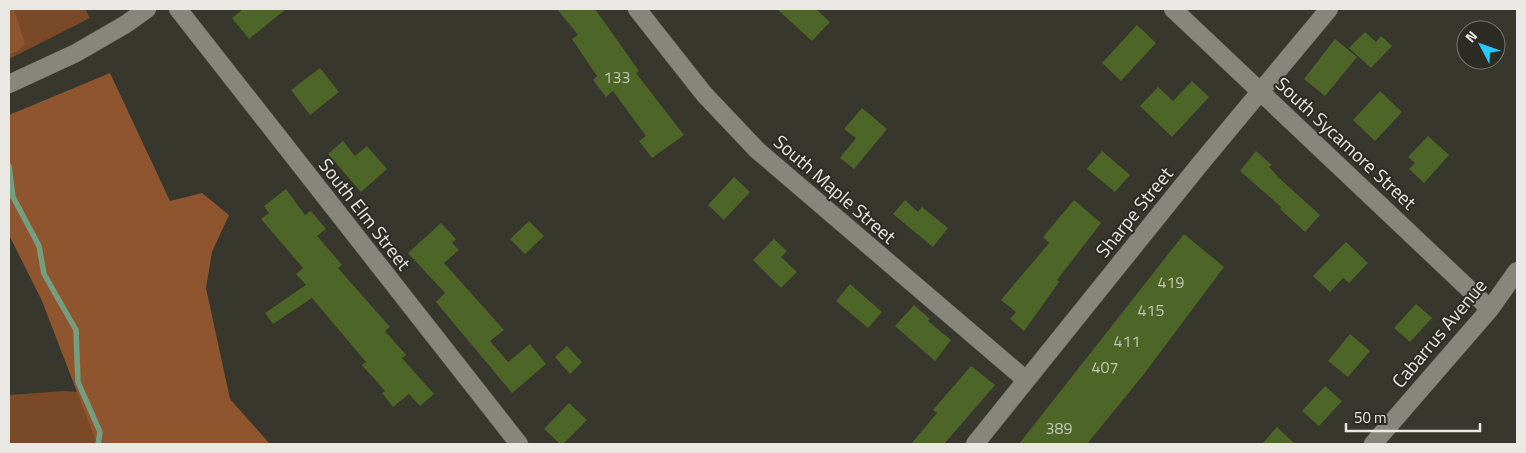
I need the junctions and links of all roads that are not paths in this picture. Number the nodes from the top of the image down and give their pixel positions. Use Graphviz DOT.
graph roads {
  1 [pos="147,9"];
  2 [pos="178,9"];
  3 [pos="637,9"];
  4 [pos="1172,9"];
  5 [pos="1329,9"];
  6 [pos="9,84"];
  7 [pos="1260,92"];
  8 [pos="1517,270"];
  9 [pos="1490,309"];
  10 [pos="1026,380"];
  11 [pos="519,444"];
  12 [pos="975,444"];
  13 [pos="1373,444"];
  1 -- 6 [label="street"];
  2 -- 11 [label="street, South Elm Street"];
  3 -- 10 [label="street, South Maple Street"];
  4 -- 7 [label="street, South Sycamore Street"];
  5 -- 7 [label="street, Sharpe Street"];
  7 -- 9 [label="street, South Sycamore Street"];
  7 -- 10 [label="street, Sharpe Street"];
  8 -- 9 [label="street, Cabarrus Avenue"];
  9 -- 13 [label="street, Cabarrus Avenue"];
  10 -- 12 [label="street, Sharpe Street"];
}
